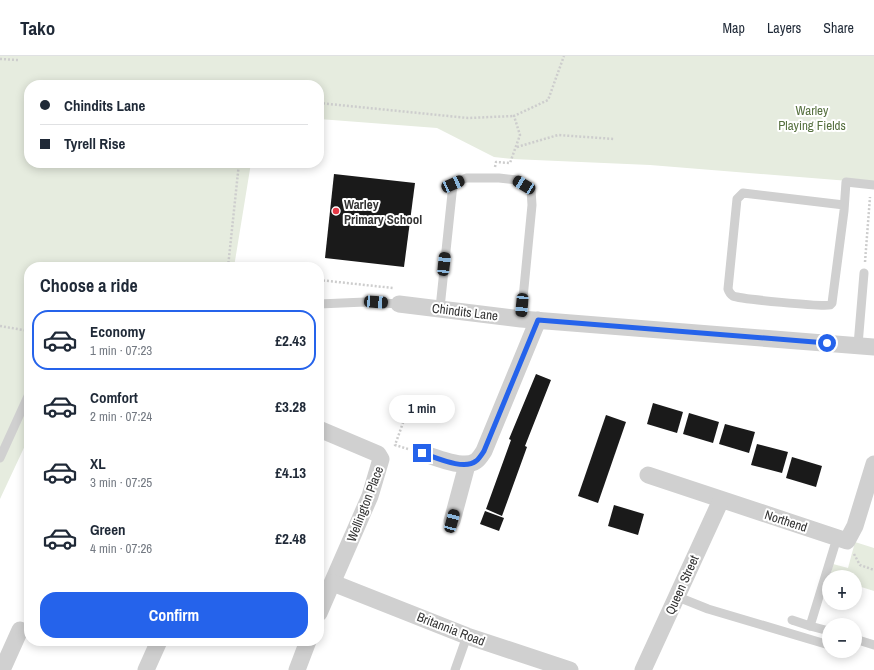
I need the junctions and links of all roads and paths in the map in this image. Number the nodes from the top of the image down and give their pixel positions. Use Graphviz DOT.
graph roads {
  1 [pos="564,56"];
  2 [pos="0,59"];
  3 [pos="18,60"];
  4 [pos="324,104"];
  5 [pos="514,116"];
  6 [pos="614,139"];
  7 [pos="516,147"];
  8 [pos="239,168"];
  9 [pos="493,178"];
  10 [pos="873,184"];
  11 [pos="844,206"];
  12 [pos="229,262"];
  13 [pos="864,273"];
  14 [pos="324,281"];
  15 [pos="324,304"];
  16 [pos="399,304"];
  17 [pos="440,308"];
  18 [pos="521,319"];
  19 [pos="538,320"];
  20 [pos="0,326"];
  21 [pos="24,330"];
  22 [pos="866,346"];
  23 [pos="413,395"];
  24 [pos="24,405"];
  25 [pos="324,431"];
  26 [pos="422,453"];
  27 [pos="0,458"];
  28 [pos="874,464"];
  29 [pos="467,465"];
  30 [pos="648,475"];
  31 [pos="721,500"];
  32 [pos="452,521"];
  33 [pos="842,540"];
  34 [pos="874,570"];
  35 [pos="333,583"];
  36 [pos="678,597"];
  37 [pos="324,602"];
  38 [pos="792,620"];
  39 [pos="810,626"];
  40 [pos="822,629"];
  41 [pos="20,630"];
  42 [pos="467,636"];
  43 [pos="862,641"];
  44 [pos="822,643"];
  45 [pos="874,645"];
  46 [pos="157,646"];
  47 [pos="306,646"];
  48 [pos="2,670"];
  49 [pos="146,670"];
  50 [pos="297,670"];
  51 [pos="455,670"];
  52 [pos="570,670"];
  53 [pos="643,670"];
  1 -- 5 [label="path"];
  2 -- 3 [label="path"];
  4 -- 5 [label="path"];
  5 -- 7 [label="path"];
  6 -- 7 [label="path"];
  7 -- 9 [label="path"];
  8 -- 12 [label="path"];
  9 -- 17 [label="lane"];
  9 -- 18 [label="lane"];
  10 -- 11 [label="lane"];
  10 -- 13 [label="path"];
  11 -- 11 [label="lane"];
  13 -- 22 [label="lane"];
  14 -- 16 [label="path"];
  15 -- 16 [label="lane, Chindits Lane"];
  16 -- 17 [label="street, Chindits Lane"];
  17 -- 18 [label="street, Chindits Lane"];
  18 -- 19 [label="street, Chindits Lane"];
  19 -- 22 [label="street, Chindits Lane"];
  19 -- 29 [label="street"];
  20 -- 21 [label="path"];
  23 -- 26 [label="path"];
  24 -- 27 [label="lane"];
  25 -- 35 [label="street, Wellington Place"];
  26 -- 29 [label="street"];
  28 -- 33 [label="street"];
  29 -- 32 [label="street"];
  30 -- 31 [label="street, Northend"];
  31 -- 33 [label="street, Northend"];
  31 -- 36 [label="street, Queen Street"];
  33 -- 34 [label="path"];
  33 -- 39 [label="lane"];
  35 -- 37 [label="street, Wellington Place"];
  35 -- 42 [label="street, Britannia Road"];
  36 -- 44 [label="lane"];
  36 -- 53 [label="street, Queen Street"];
  38 -- 39 [label="lane"];
  39 -- 40 [label="lane"];
  41 -- 48 [label="street"];
  42 -- 51 [label="lane"];
  42 -- 52 [label="street, Britannia Road"];
  43 -- 45 [label="lane"];
  46 -- 49 [label="street"];
  47 -- 50 [label="street"];
}
